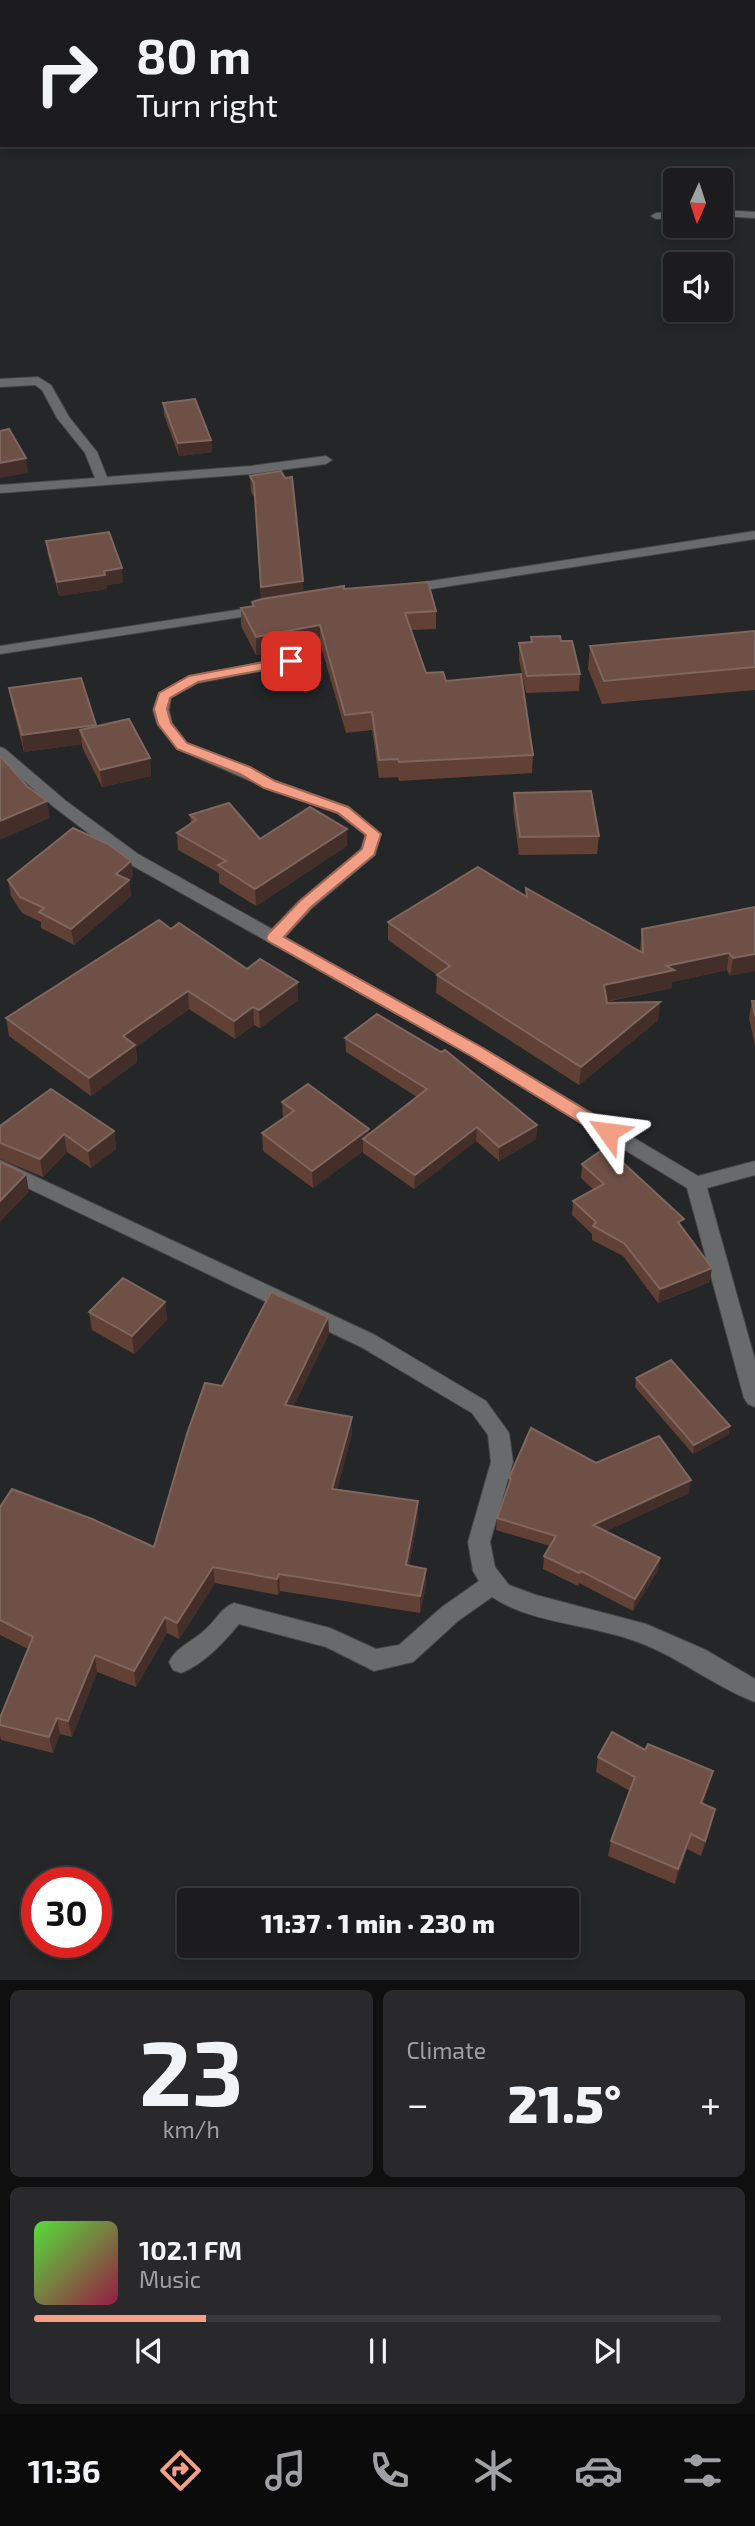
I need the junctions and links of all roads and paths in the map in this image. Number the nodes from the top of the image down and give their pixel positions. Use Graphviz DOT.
graph roads {
  1 [pos="733,214"];
  2 [pos="755,215"];
  3 [pos="656,216"];
  4 [pos="663,216"];
  5 [pos="0,383"];
  6 [pos="326,460"];
  7 [pos="103,482"];
  8 [pos="0,489"];
  9 [pos="755,535"];
  10 [pos="395,590"];
  11 [pos="272,609"];
  12 [pos="0,650"];
  13 [pos="291,661"];
  14 [pos="0,752"];
  15 [pos="274,938"];
  16 [pos="0,1167"];
  17 [pos="755,1168"];
  18 [pos="696,1184"];
  19 [pos="755,1398"];
  20 [pos="494,1583"];
  21 [pos="181,1662"];
  22 [pos="755,1691"];
  1 -- 2 [label="street"];
  3 -- 4 [label="street"];
  5 -- 7 [label="street"];
  6 -- 7 [label="street"];
  7 -- 8 [label="street"];
  9 -- 10 [label="street"];
  11 -- 12 [label="street"];
  13 -- 15 [label="street"];
  14 -- 15 [label="street"];
  15 -- 18 [label="street"];
  16 -- 20 [label="street"];
  17 -- 18 [label="street"];
  18 -- 19 [label="street"];
  20 -- 21 [label="street"];
  20 -- 22 [label="street"];
}
